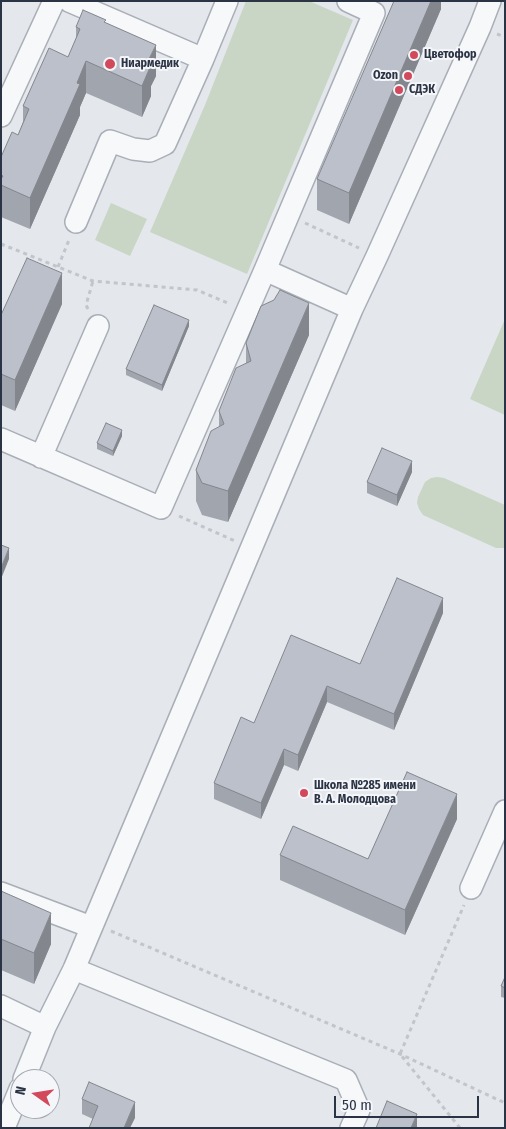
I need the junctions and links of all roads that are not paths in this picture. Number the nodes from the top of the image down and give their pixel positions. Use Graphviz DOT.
graph roads {
  1 [pos="54,1"];
  2 [pos="69,1"];
  3 [pos="227,1"];
  4 [pos="348,1"];
  5 [pos="490,1"];
  6 [pos="203,59"];
  7 [pos="1,116"];
  8 [pos="76,222"];
  9 [pos="265,270"];
  10 [pos="352,309"];
  11 [pos="98,326"];
  12 [pos="1,439"];
  13 [pos="41,457"];
  14 [pos="505,811"];
  15 [pos="471,888"];
  16 [pos="1,893"];
  17 [pos="91,927"];
  18 [pos="74,969"];
  19 [pos="1,1006"];
  20 [pos="45,1027"];
  21 [pos="28,1069"];
  22 [pos="10,1111"];
  23 [pos="3,1127"];
  24 [pos="352,1128"];
  1 -- 7 [label="lane"];
  2 -- 6 [label="lane"];
  3 -- 6 [label="lane"];
  4 -- 9 [label="lane"];
  5 -- 10 [label="lane"];
  6 -- 8 [label="lane"];
  9 -- 10 [label="lane"];
  9 -- 13 [label="lane"];
  10 -- 17 [label="lane"];
  11 -- 13 [label="lane"];
  12 -- 13 [label="lane"];
  14 -- 15 [label="lane"];
  16 -- 17 [label="lane"];
  17 -- 18 [label="lane"];
  18 -- 20 [label="lane"];
  18 -- 24 [label="lane"];
  19 -- 20 [label="lane"];
  20 -- 21 [label="lane"];
  22 -- 23 [label="lane"];
}
